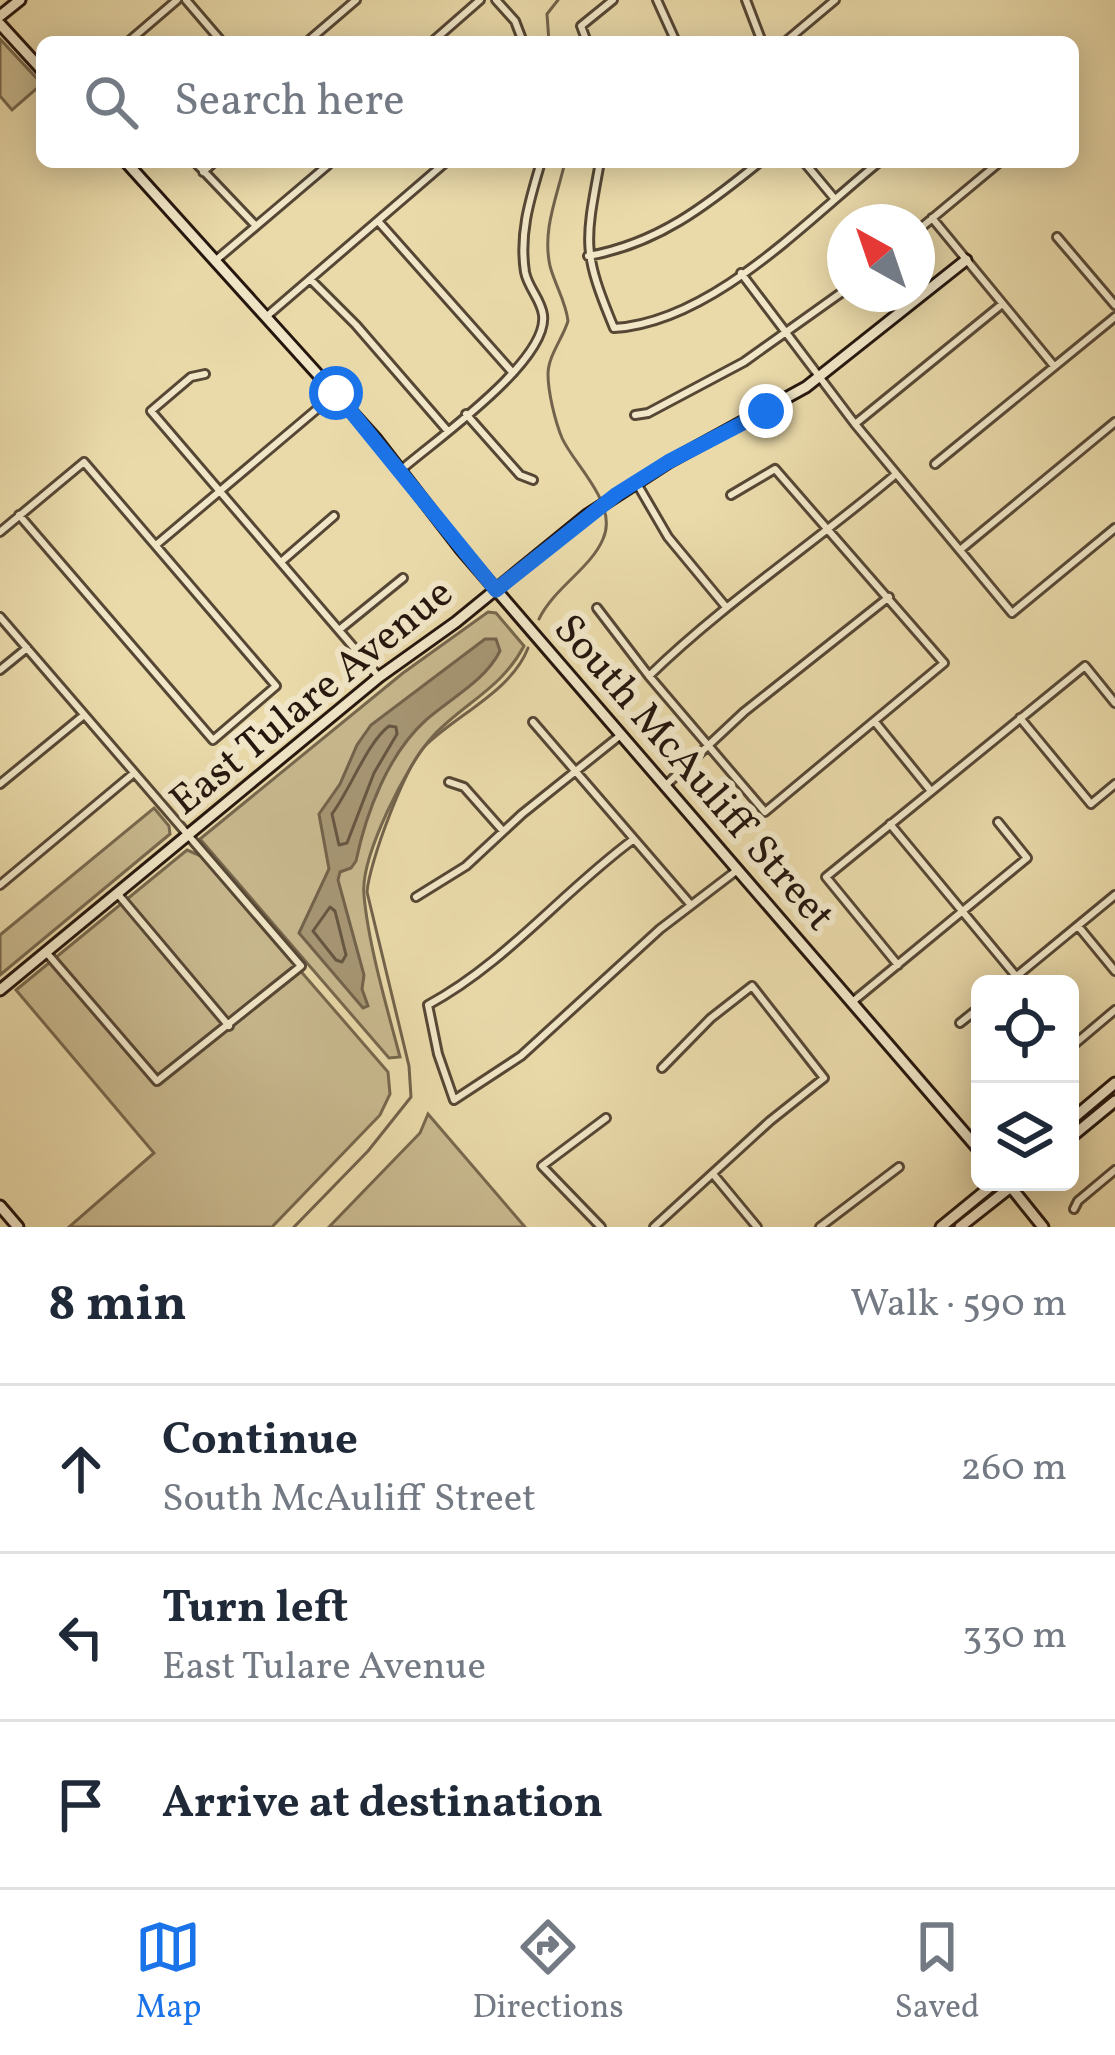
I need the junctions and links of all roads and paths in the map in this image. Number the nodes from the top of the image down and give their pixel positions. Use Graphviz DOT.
graph roads {
  1 [pos="20,0"];
  2 [pos="177,0"];
  3 [pos="187,0"];
  4 [pos="356,0"];
  5 [pos="480,0"];
  6 [pos="496,0"];
  7 [pos="614,0"];
  8 [pos="657,0"];
  9 [pos="746,0"];
  10 [pos="835,0"];
  11 [pos="0,20"];
  12 [pos="317,34"];
  13 [pos="135,36"];
  14 [pos="217,36"];
  15 [pos="314,36"];
  16 [pos="439,36"];
  17 [pos="520,36"];
  18 [pos="585,36"];
  19 [pos="673,36"];
  20 [pos="760,36"];
  21 [pos="792,36"];
  22 [pos="36,63"];
  23 [pos="132,168"];
  24 [pos="200,168"];
  25 [pos="207,168"];
  26 [pos="321,168"];
  27 [pos="439,168"];
  28 [pos="539,168"];
  29 [pos="599,168"];
  30 [pos="752,168"];
  31 [pos="809,168"];
  32 [pos="872,168"];
  33 [pos="993,168"];
  34 [pos="203,172"];
  35 [pos="834,198"];
  36 [pos="935,216"];
  37 [pos="378,221"];
  38 [pos="935,222"];
  39 [pos="256,226"];
  40 [pos="1057,237"];
  41 [pos="587,256"];
  42 [pos="216,260"];
  43 [pos="966,260"];
  44 [pos="740,274"];
  45 [pos="310,279"];
  46 [pos="827,304"];
  47 [pos="1002,304"];
  48 [pos="1115,305"];
  49 [pos="267,316"];
  50 [pos="1115,317"];
  51 [pos="789,333"];
  52 [pos="1054,367"];
  53 [pos="513,373"];
  54 [pos="205,374"];
  55 [pos="820,377"];
  56 [pos="336,393"];
  57 [pos="466,414"];
  58 [pos="635,415"];
  59 [pos="1115,422"];
  60 [pos="855,424"];
  61 [pos="447,430"];
  62 [pos="935,464"];
  63 [pos="400,470"];
  64 [pos="897,473"];
  65 [pos="533,480"];
  66 [pos="636,482"];
  67 [pos="220,491"];
  68 [pos="731,495"];
  69 [pos="20,515"];
  70 [pos="334,516"];
  71 [pos="1115,528"];
  72 [pos="0,532"];
  73 [pos="827,532"];
  74 [pos="156,545"];
  75 [pos="960,550"];
  76 [pos="281,562"];
  77 [pos="403,578"];
  78 [pos="496,590"];
  79 [pos="889,597"];
  80 [pos="726,607"];
  81 [pos="597,608"];
  82 [pos="0,617"];
  83 [pos="339,630"];
  84 [pos="26,648"];
  85 [pos="0,670"];
  86 [pos="649,676"];
  87 [pos="379,677"];
  88 [pos="1115,703"];
  89 [pos="84,715"];
  90 [pos="1020,718"];
  91 [pos="533,722"];
  92 [pos="875,722"];
  93 [pos="622,734"];
  94 [pos="710,745"];
  95 [pos="134,772"];
  96 [pos="577,774"];
  97 [pos="449,782"];
  98 [pos="0,784"];
  99 [pos="1115,784"];
  100 [pos="666,785"];
  101 [pos="931,791"];
  102 [pos="998,823"];
  103 [pos="890,824"];
  104 [pos="502,831"];
  105 [pos="188,835"];
  106 [pos="634,839"];
  107 [pos="738,869"];
  108 [pos="0,885"];
  109 [pos="116,893"];
  110 [pos="1115,896"];
  111 [pos="416,897"];
  112 [pos="691,905"];
  113 [pos="963,911"];
  114 [pos="1078,926"];
  115 [pos="46,952"];
  116 [pos="898,964"];
  117 [pos="1115,971"];
  118 [pos="1015,975"];
  119 [pos="1017,975"];
  120 [pos="0,990"];
  121 [pos="851,1003"];
  122 [pos="1115,1010"];
  123 [pos="971,1014"];
  124 [pos="960,1023"];
  125 [pos="229,1026"];
  126 [pos="1079,1040"];
  127 [pos="662,1068"];
  128 [pos="1115,1083"];
  129 [pos="1115,1101"];
  130 [pos="1079,1113"];
  131 [pos="606,1118"];
  132 [pos="1079,1131"];
  133 [pos="971,1141"];
  134 [pos="899,1167"];
  135 [pos="1115,1170"];
  136 [pos="712,1174"];
  137 [pos="985,1191"];
  138 [pos="1003,1191"];
  139 [pos="1016,1191"];
  140 [pos="0,1206"];
  141 [pos="1074,1209"];
  142 [pos="18,1227"];
  143 [pos="601,1227"];
  144 [pos="655,1227"];
  145 [pos="757,1227"];
  146 [pos="820,1227"];
  147 [pos="941,1227"];
  148 [pos="960,1227"];
  149 [pos="1043,1227"];
  1 -- 11 [label="street"];
  2 -- 13 [label="street"];
  3 -- 14 [label="street"];
  4 -- 12 [label="street"];
  5 -- 16 [label="street"];
  6 -- 17 [label="street"];
  7 -- 18 [label="street"];
  8 -- 19 [label="street"];
  9 -- 20 [label="street"];
  10 -- 21 [label="street"];
  11 -- 22 [label="street"];
  12 -- 15 [label="street"];
  23 -- 42 [label="street, South McAuliff Street"];
  24 -- 34 [label="street"];
  25 -- 34 [label="street"];
  26 -- 39 [label="street"];
  27 -- 37 [label="street"];
  28 -- 53 [label="street"];
  29 -- 41 [label="street"];
  30 -- 41 [label="street"];
  31 -- 35 [label="street"];
  32 -- 35 [label="street"];
  33 -- 36 [label="street"];
  34 -- 39 [label="street"];
  35 -- 44 [label="street"];
  37 -- 45 [label="street"];
  37 -- 53 [label="street"];
  38 -- 43 [label="street"];
  39 -- 42 [label="street"];
  40 -- 48 [label="street"];
  41 -- 44 [label="street"];
  42 -- 49 [label="street, South McAuliff Street"];
  43 -- 47 [label="street"];
  43 -- 55 [label="street, East Tulare Avenue"];
  44 -- 51 [label="street"];
  45 -- 49 [label="street"];
  45 -- 61 [label="street"];
  46 -- 51 [label="street"];
  47 -- 52 [label="street"];
  47 -- 60 [label="street"];
  49 -- 56 [label="street, South McAuliff Street"];
  50 -- 52 [label="street"];
  51 -- 55 [label="street"];
  51 -- 58 [label="street"];
  52 -- 62 [label="street"];
  53 -- 57 [label="street"];
  54 -- 67 [label="street"];
  55 -- 60 [label="street"];
  55 -- 66 [label="street, East Tulare Avenue"];
  56 -- 63 [label="street, South McAuliff Street"];
  56 -- 67 [label="street"];
  57 -- 61 [label="street"];
  57 -- 65 [label="street"];
  59 -- 75 [label="street"];
  60 -- 64 [label="street"];
  61 -- 63 [label="street"];
  63 -- 78 [label="street, South McAuliff Street"];
  64 -- 73 [label="street"];
  64 -- 75 [label="street"];
  66 -- 78 [label="street, East Tulare Avenue"];
  66 -- 80 [label="street"];
  67 -- 74 [label="street"];
  67 -- 76 [label="street"];
  68 -- 73 [label="street"];
  69 -- 72 [label="street"];
  69 -- 74 [label="street"];
  69 -- 74 [label="street"];
  70 -- 76 [label="street"];
  71 -- 75 [label="street"];
  73 -- 79 [label="street"];
  73 -- 80 [label="street"];
  76 -- 83 [label="street"];
  77 -- 83 [label="street"];
  78 -- 87 [label="street, East Tulare Avenue"];
  78 -- 93 [label="street, South McAuliff Street"];
  79 -- 92 [label="street"];
  79 -- 94 [label="street"];
  80 -- 86 [label="street"];
  81 -- 86 [label="street"];
  82 -- 84 [label="street"];
  83 -- 87 [label="street"];
  84 -- 85 [label="street"];
  84 -- 89 [label="street"];
  86 -- 94 [label="street"];
  87 -- 105 [label="street, East Tulare Avenue"];
  88 -- 90 [label="street"];
  89 -- 95 [label="street"];
  89 -- 98 [label="street"];
  90 -- 99 [label="street"];
  90 -- 101 [label="street"];
  91 -- 96 [label="street"];
  92 -- 94 [label="street"];
  92 -- 101 [label="street"];
  93 -- 96 [label="street"];
  93 -- 100 [label="street, South McAuliff Street"];
  94 -- 100 [label="street"];
  95 -- 105 [label="street"];
  95 -- 108 [label="street"];
  96 -- 104 [label="street"];
  96 -- 106 [label="street"];
  97 -- 104 [label="street"];
  100 -- 107 [label="street, South McAuliff Street"];
  101 -- 103 [label="street"];
  102 -- 113 [label="street"];
  103 -- 113 [label="street"];
  103 -- 116 [label="street"];
  104 -- 111 [label="street"];
  105 -- 109 [label="street, East Tulare Avenue"];
  105 -- 125 [label="street"];
  106 -- 112 [label="street"];
  106 -- 112 [label="street"];
  107 -- 112 [label="street"];
  107 -- 121 [label="street, South McAuliff Street"];
  109 -- 115 [label="street, East Tulare Avenue"];
  109 -- 125 [label="street"];
  110 -- 114 [label="street"];
  113 -- 116 [label="street"];
  113 -- 118 [label="street"];
  114 -- 117 [label="street"];
  114 -- 119 [label="street"];
  115 -- 120 [label="street, East Tulare Avenue"];
  115 -- 125 [label="street"];
  116 -- 121 [label="street"];
  121 -- 133 [label="street, South McAuliff Street"];
  122 -- 126 [label="street"];
  123 -- 124 [label="street"];
  127 -- 136 [label="street"];
  128 -- 130 [label="street"];
  129 -- 132 [label="street"];
  131 -- 143 [label="street"];
  134 -- 146 [label="street"];
  135 -- 141 [label="street"];
  136 -- 144 [label="street"];
  136 -- 145 [label="street"];
  137 -- 147 [label="street"];
  138 -- 148 [label="street"];
  139 -- 149 [label="street"];
  140 -- 142 [label="street"];
}
